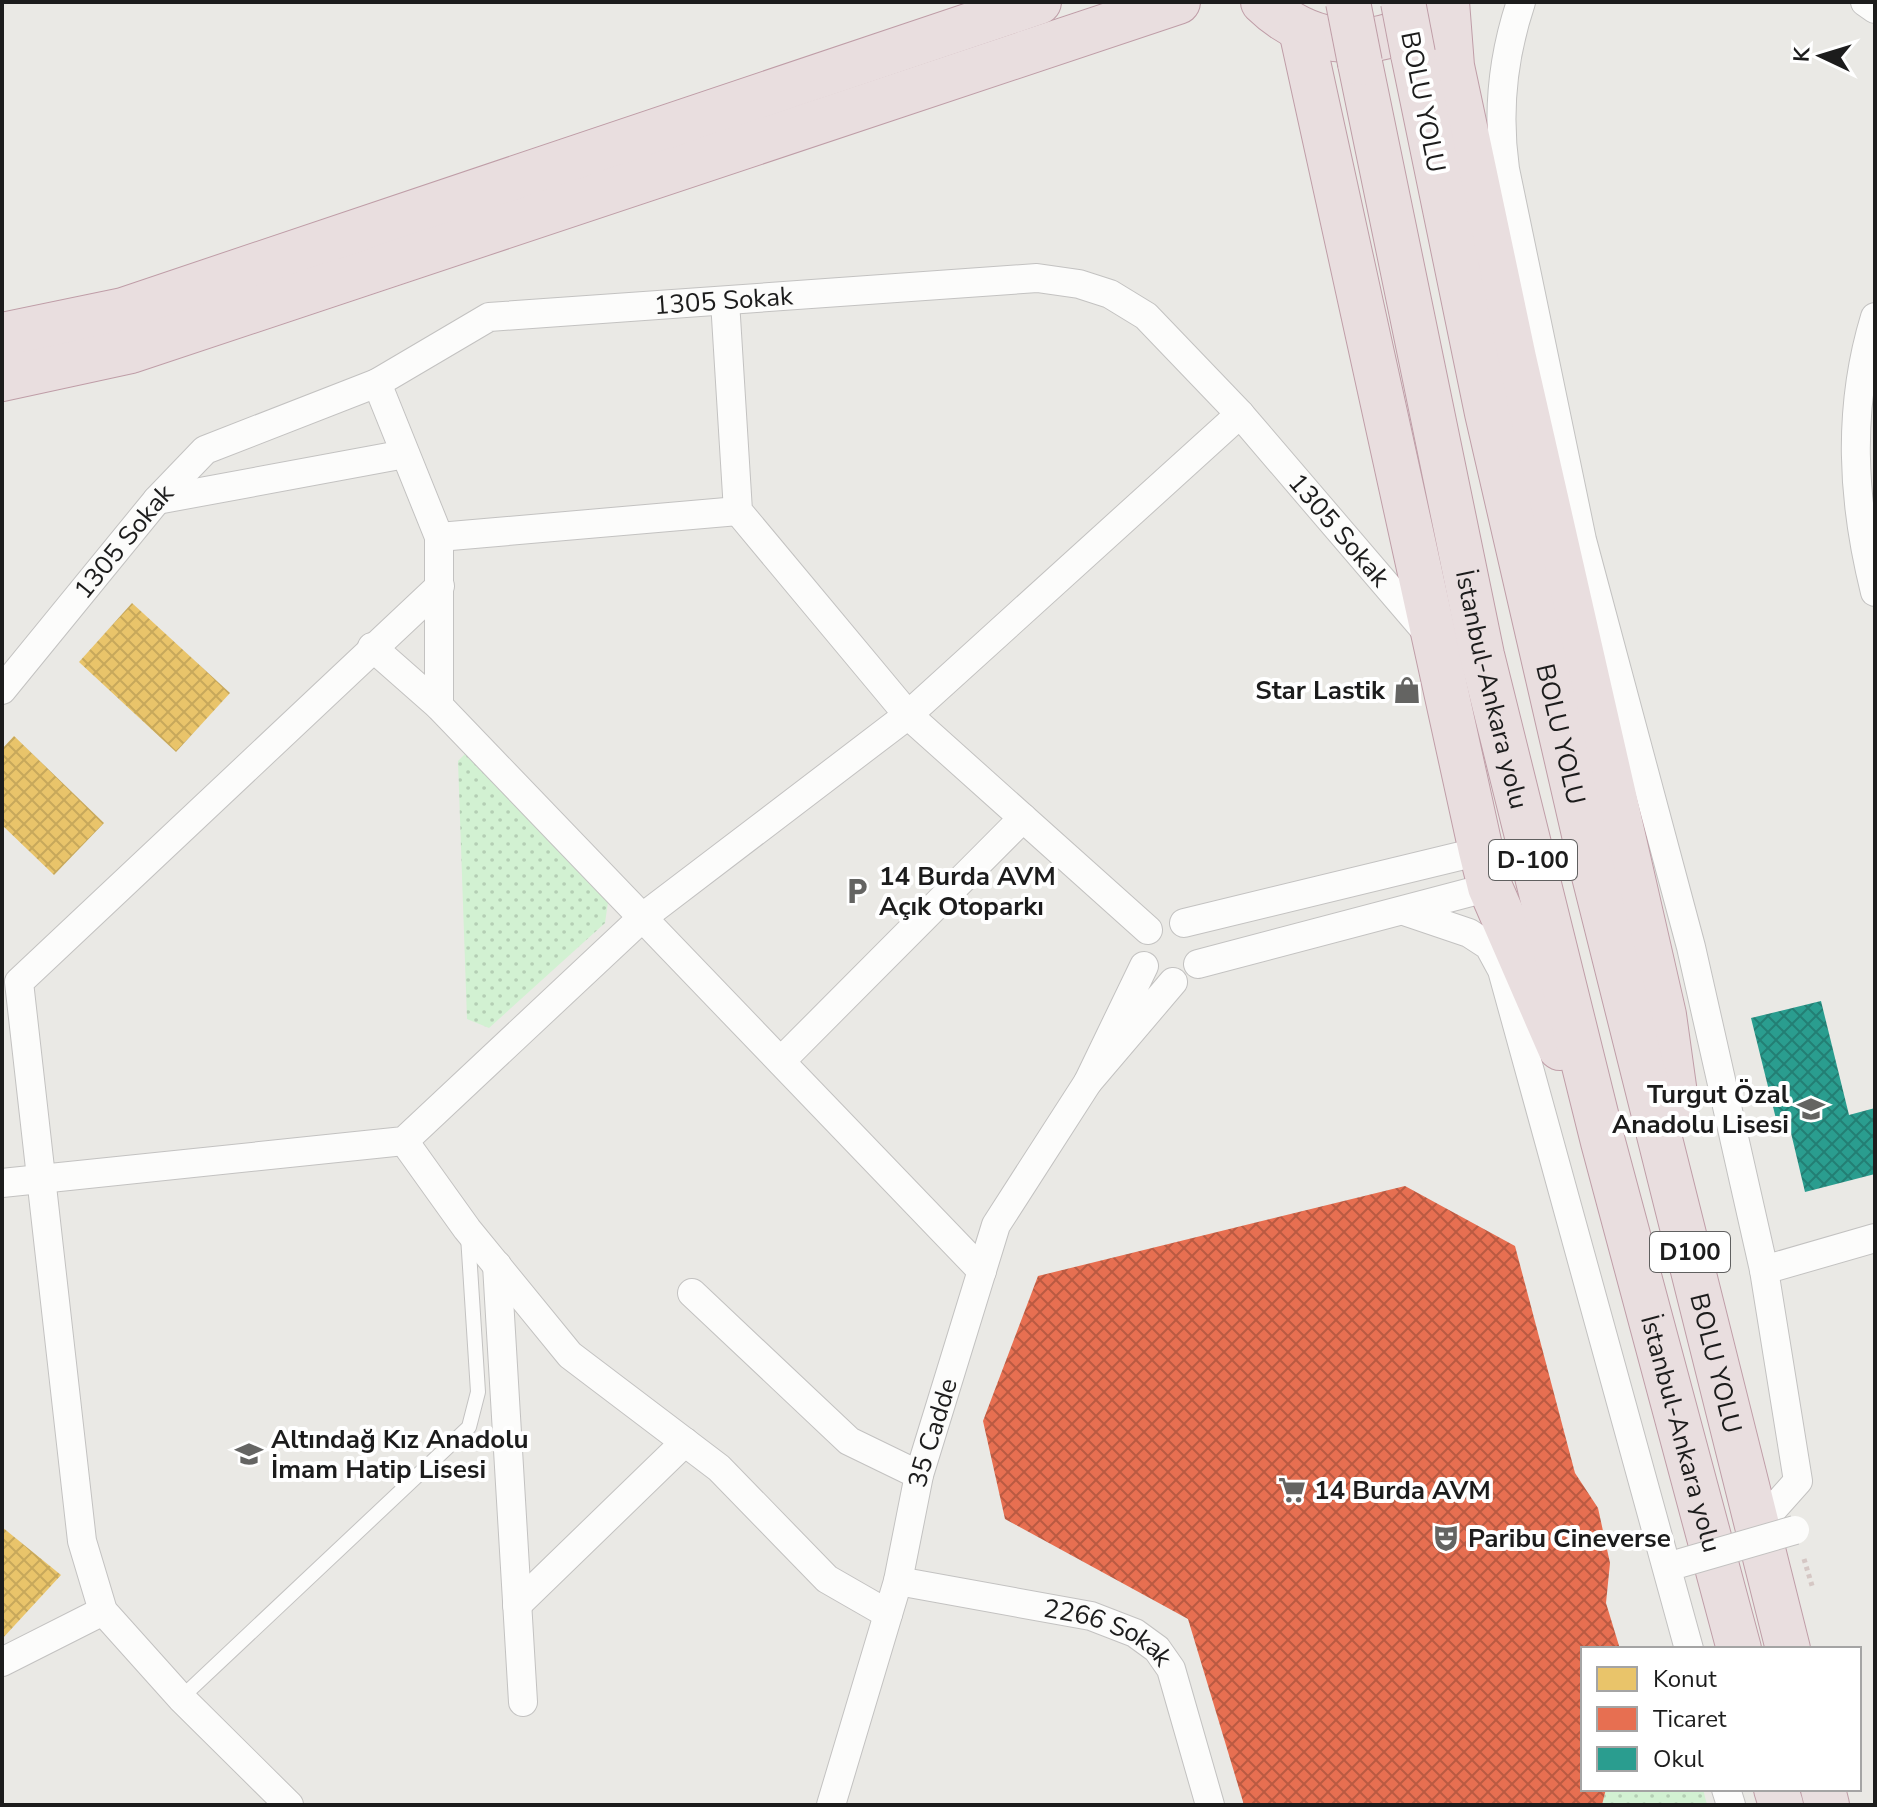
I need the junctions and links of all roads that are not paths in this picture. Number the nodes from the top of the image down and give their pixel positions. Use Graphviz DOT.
graph roads {
  1 [pos="1039,2"];
  2 [pos="1178,2"];
  3 [pos="1263,2"];
  4 [pos="1348,2"];
  5 [pos="1403,2"];
  6 [pos="1445,2"];
  7 [pos="1521,2"];
  8 [pos="1865,2"];
  9 [pos="1875,9"];
  10 [pos="1301,30"];
  11 [pos="725,301"];
  12 [pos="1875,317"];
  13 [pos="2,335"];
  14 [pos="2,379"];
  15 [pos="377,383"];
  16 [pos="1240,414"];
  17 [pos="405,454"];
  18 [pos="157,500"];
  19 [pos="738,511"];
  20 [pos="439,537"];
  21 [pos="440,586"];
  22 [pos="1875,592"];
  23 [pos="1433,640"];
  24 [pos="372,647"];
  25 [pos="2,690"];
  26 [pos="439,706"];
  27 [pos="908,715"];
  28 [pos="1023,818"];
  29 [pos="1589,856"];
  30 [pos="1485,869"];
  31 [pos="1407,912"];
  32 [pos="643,917"];
  33 [pos="1184,923"];
  34 [pos="1148,930"];
  35 [pos="1198,964"];
  36 [pos="1144,966"];
  37 [pos="10,974"];
  38 [pos="1173,982"];
  39 [pos="781,1061"];
  40 [pos="1088,1082"];
  41 [pos="404,1141"];
  42 [pos="1603,1142"];
  43 [pos="41,1181"];
  44 [pos="2,1183"];
  45 [pos="467,1229"];
  46 [pos="1875,1238"];
  47 [pos="497,1265"];
  48 [pos="1764,1270"];
  49 [pos="982,1271"];
  50 [pos="692,1293"];
  51 [pos="1706,1317"];
  52 [pos="685,1442"];
  53 [pos="919,1475"];
  54 [pos="1776,1529"];
  55 [pos="1681,1563"];
  56 [pos="898,1581"];
  57 [pos="517,1605"];
  58 [pos="103,1611"];
  59 [pos="888,1614"];
  60 [pos="1688,1647"];
  61 [pos="1738,1647"];
  62 [pos="1788,1647"];
  63 [pos="2,1662"];
  64 [pos="181,1698"];
  65 [pos="523,1702"];
  66 [pos="289,1805"];
  67 [pos="831,1805"];
  68 [pos="1210,1805"];
  1 -- 13 [label="highway"];
  2 -- 14 [label="highway"];
  3 -- 10 [label="highway"];
  4 -- 42 [label="highway, İstanbul-Ankara yolu / D-100, bridge"];
  5 -- 29 [label="highway, BOLU YOLU / D-100, bridge"];
  6 -- 10 [label="highway"];
  6 -- 51 [label="highway"];
  7 -- 48 [label="street"];
  8 -- 9 [label="street"];
  10 -- 23 [label="highway"];
  11 -- 15 [label="street, 1305 Sokak"];
  11 -- 16 [label="street, 1305 Sokak"];
  11 -- 19 [label="street"];
  12 -- 22 [label="street"];
  15 -- 17 [label="street"];
  15 -- 18 [label="street, 1305 Sokak"];
  16 -- 23 [label="street, 1305 Sokak"];
  16 -- 27 [label="street"];
  17 -- 18 [label="street"];
  17 -- 20 [label="street"];
  18 -- 25 [label="street, 1305 Sokak"];
  19 -- 20 [label="street"];
  19 -- 27 [label="street"];
  20 -- 21 [label="street"];
  21 -- 24 [label="street"];
  21 -- 26 [label="street"];
  23 -- 30 [label="highway"];
  24 -- 26 [label="street"];
  24 -- 37 [label="street"];
  26 -- 32 [label="street"];
  27 -- 28 [label="street"];
  27 -- 32 [label="street"];
  28 -- 34 [label="street"];
  28 -- 39 [label="street"];
  29 -- 51 [label="highway, BOLU YOLU / D100"];
  30 -- 31 [label="street"];
  30 -- 33 [label="street"];
  30 -- 42 [label="highway"];
  31 -- 35 [label="street"];
  31 -- 60 [label="street"];
  32 -- 39 [label="street"];
  32 -- 41 [label="street"];
  33 -- 34 [label="street"];
  33 -- 35 [label="street"];
  34 -- 36 [label="street"];
  35 -- 38 [label="street"];
  36 -- 38 [label="street"];
  36 -- 40 [label="street"];
  37 -- 43 [label="street"];
  38 -- 40 [label="street"];
  39 -- 49 [label="street"];
  40 -- 49 [label="street, 35 Cadde"];
  41 -- 43 [label="street"];
  41 -- 45 [label="street"];
  42 -- 61 [label="highway, İstanbul-Ankara yolu / D-100"];
  43 -- 44 [label="street"];
  43 -- 58 [label="street"];
  45 -- 47 [label="street"];
  45 -- 64 [label="lane"];
  46 -- 48 [label="street"];
  47 -- 52 [label="street"];
  47 -- 57 [label="street"];
  48 -- 54 [label="street"];
  49 -- 53 [label="street, 35 Cadde"];
  50 -- 53 [label="street"];
  51 -- 54 [label="highway, BOLU YOLU / D100"];
  52 -- 57 [label="street"];
  52 -- 59 [label="street"];
  53 -- 56 [label="street, 35 Cadde"];
  54 -- 55 [label="street, bridge"];
  54 -- 62 [label="highway, BOLU YOLU / D100"];
  56 -- 59 [label="street, 35 Cadde"];
  56 -- 68 [label="street, 2266 Sokak"];
  57 -- 65 [label="street"];
  58 -- 63 [label="street"];
  58 -- 64 [label="street"];
  59 -- 67 [label="street, 35 Cadde"];
  64 -- 66 [label="street"];
}
